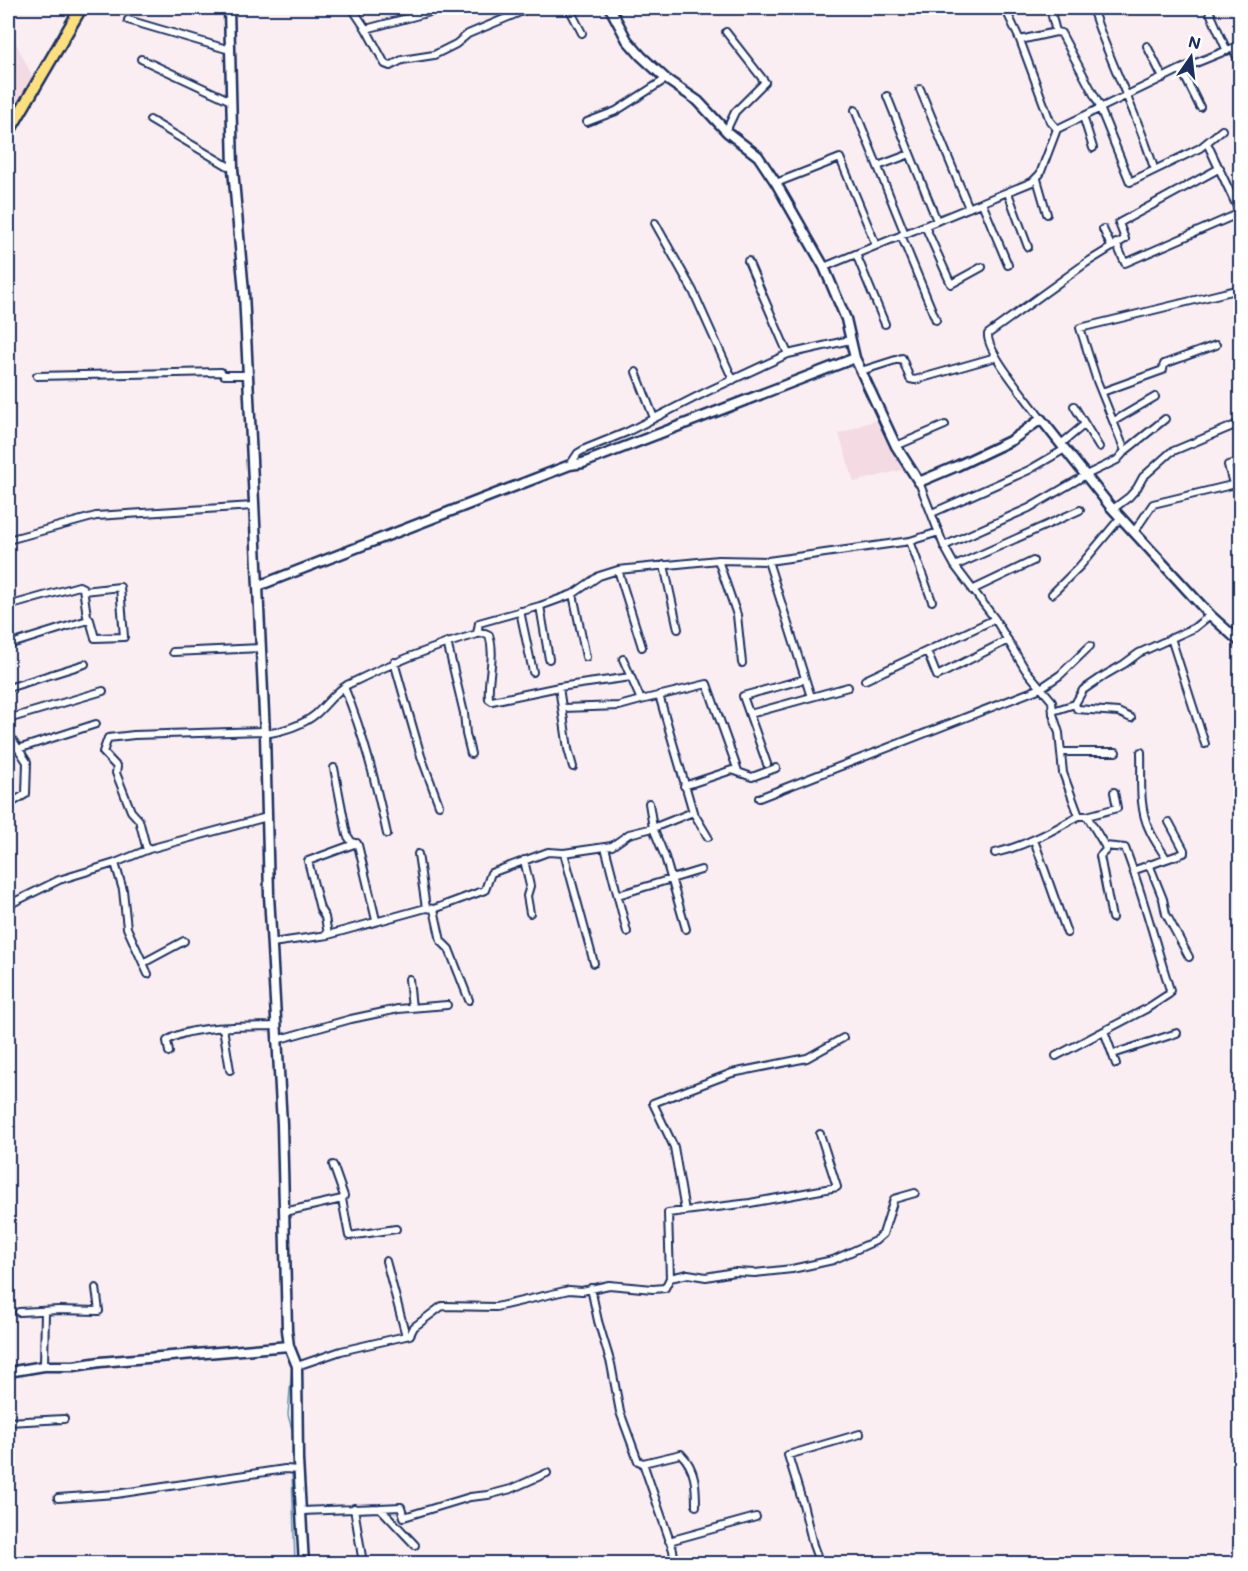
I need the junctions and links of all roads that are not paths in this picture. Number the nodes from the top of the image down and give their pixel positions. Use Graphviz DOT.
graph roads {
  1 [pos="81,8"];
  2 [pos="229,8"];
  3 [pos="352,8"];
  4 [pos="530,8"];
  5 [pos="569,8"];
  6 [pos="610,8"];
  7 [pos="1005,8"];
  8 [pos="1050,8"];
  9 [pos="1092,8"];
  10 [pos="1208,8"];
  11 [pos="435,10"];
  12 [pos="128,20"];
  13 [pos="366,29"];
  14 [pos="726,32"];
  15 [pos="1056,32"];
  16 [pos="582,33"];
  17 [pos="1020,40"];
  18 [pos="1240,45"];
  19 [pos="1147,46"];
  20 [pos="1230,50"];
  21 [pos="230,51"];
  22 [pos="141,59"];
  23 [pos="1240,64"];
  24 [pos="1181,69"];
  25 [pos="1163,78"];
  26 [pos="666,79"];
  27 [pos="920,88"];
  28 [pos="1127,95"];
  29 [pos="888,96"];
  30 [pos="231,101"];
  31 [pos="1200,107"];
  32 [pos="1100,108"];
  33 [pos="855,110"];
  34 [pos="1083,116"];
  35 [pos="150,120"];
  36 [pos="587,122"];
  37 [pos="1057,129"];
  38 [pos="1222,130"];
  39 [pos="726,131"];
  40 [pos="8,134"];
  41 [pos="1207,143"];
  42 [pos="1093,148"];
  43 [pos="910,154"];
  44 [pos="1153,165"];
  45 [pos="878,166"];
  46 [pos="1220,168"];
  47 [pos="233,169"];
  48 [pos="1037,179"];
  49 [pos="776,183"];
  50 [pos="1008,193"];
  51 [pos="982,203"];
  52 [pos="969,208"];
  53 [pos="1240,213"];
  54 [pos="1047,214"];
  55 [pos="938,220"];
  56 [pos="655,223"];
  57 [pos="925,226"];
  58 [pos="1103,229"];
  59 [pos="903,234"];
  60 [pos="876,245"];
  61 [pos="1114,245"];
  62 [pos="1028,247"];
  63 [pos="856,254"];
  64 [pos="748,261"];
  65 [pos="1008,265"];
  66 [pos="824,267"];
  67 [pos="982,267"];
  68 [pos="1236,290"];
  69 [pos="936,320"];
  70 [pos="885,324"];
  71 [pos="850,340"];
  72 [pos="1216,345"];
  73 [pos="788,354"];
  74 [pos="996,357"];
  75 [pos="855,358"];
  76 [pos="861,371"];
  77 [pos="636,372"];
  78 [pos="248,375"];
  79 [pos="37,376"];
  80 [pos="734,380"];
  81 [pos="1102,392"];
  82 [pos="1155,397"];
  83 [pos="1074,406"];
  84 [pos="654,418"];
  85 [pos="1041,419"];
  86 [pos="1165,419"];
  87 [pos="1114,421"];
  88 [pos="1240,423"];
  89 [pos="1085,424"];
  90 [pos="945,425"];
  91 [pos="896,446"];
  92 [pos="1063,447"];
  93 [pos="1099,447"];
  94 [pos="1125,450"];
  95 [pos="1240,462"];
  96 [pos="570,465"];
  97 [pos="1086,475"];
  98 [pos="919,482"];
  99 [pos="1237,483"];
  100 [pos="253,506"];
  101 [pos="1113,509"];
  102 [pos="1080,510"];
  103 [pos="932,513"];
  104 [pos="1121,517"];
  105 [pos="939,532"];
  106 [pos="1134,532"];
  107 [pos="8,540"];
  108 [pos="910,541"];
  109 [pos="944,546"];
  110 [pos="718,560"];
  111 [pos="768,561"];
  112 [pos="1033,561"];
  113 [pos="663,565"];
  114 [pos="955,566"];
  115 [pos="618,570"];
  116 [pos="258,586"];
  117 [pos="972,590"];
  118 [pos="84,591"];
  119 [pos="573,594"];
  120 [pos="1052,594"];
  121 [pos="932,601"];
  122 [pos="8,606"];
  123 [pos="540,606"];
  124 [pos="520,611"];
  125 [pos="1210,615"];
  126 [pos="995,619"];
  127 [pos="88,620"];
  128 [pos="678,629"];
  129 [pos="477,634"];
  130 [pos="1171,638"];
  131 [pos="1008,640"];
  132 [pos="447,642"];
  133 [pos="1240,642"];
  134 [pos="8,645"];
  135 [pos="1090,646"];
  136 [pos="642,647"];
  137 [pos="261,648"];
  138 [pos="927,651"];
  139 [pos="173,652"];
  140 [pos="586,657"];
  141 [pos="549,659"];
  142 [pos="622,659"];
  143 [pos="394,663"];
  144 [pos="742,663"];
  145 [pos="85,664"];
  146 [pos="533,672"];
  147 [pos="631,677"];
  148 [pos="805,679"];
  149 [pos="865,680"];
  150 [pos="345,687"];
  151 [pos="560,687"];
  152 [pos="848,687"];
  153 [pos="8,688"];
  154 [pos="1041,688"];
  155 [pos="103,692"];
  156 [pos="659,695"];
  157 [pos="811,697"];
  158 [pos="641,700"];
  159 [pos="1075,704"];
  160 [pos="563,708"];
  161 [pos="1053,711"];
  162 [pos="750,714"];
  163 [pos="1131,718"];
  164 [pos="8,719"];
  165 [pos="96,724"];
  166 [pos="8,733"];
  167 [pos="265,733"];
  168 [pos="1205,744"];
  169 [pos="18,748"];
  170 [pos="1062,752"];
  171 [pos="1116,752"];
  172 [pos="1141,752"];
  173 [pos="471,754"];
  174 [pos="767,764"];
  175 [pos="573,767"];
  176 [pos="334,768"];
  177 [pos="776,768"];
  178 [pos="738,771"];
  179 [pos="684,786"];
  180 [pos="1114,792"];
  181 [pos="759,798"];
  182 [pos="649,803"];
  183 [pos="439,804"];
  184 [pos="8,805"];
  185 [pos="693,812"];
  186 [pos="1083,816"];
  187 [pos="267,817"];
  188 [pos="1169,822"];
  189 [pos="653,828"];
  190 [pos="387,834"];
  191 [pos="708,837"];
  192 [pos="1034,840"];
  193 [pos="357,843"];
  194 [pos="1105,846"];
  195 [pos="604,847"];
  196 [pos="147,850"];
  197 [pos="564,853"];
  198 [pos="995,853"];
  199 [pos="418,854"];
  200 [pos="1166,858"];
  201 [pos="524,860"];
  202 [pos="114,863"];
  203 [pos="1149,864"];
  204 [pos="701,870"];
  205 [pos="1135,870"];
  206 [pos="671,879"];
  207 [pos="618,895"];
  208 [pos="8,905"];
  209 [pos="426,908"];
  210 [pos="434,909"];
  211 [pos="530,913"];
  212 [pos="1112,918"];
  213 [pos="376,920"];
  214 [pos="686,929"];
  215 [pos="627,932"];
  216 [pos="1067,933"];
  217 [pos="327,935"];
  218 [pos="184,941"];
  219 [pos="272,943"];
  220 [pos="1190,957"];
  221 [pos="143,963"];
  222 [pos="594,963"];
  223 [pos="148,974"];
  224 [pos="409,979"];
  225 [pos="469,1000"];
  226 [pos="447,1005"];
  227 [pos="412,1008"];
  228 [pos="275,1026"];
  229 [pos="223,1028"];
  230 [pos="1104,1031"];
  231 [pos="1177,1033"];
  232 [pos="843,1038"];
  233 [pos="276,1040"];
  234 [pos="169,1052"];
  235 [pos="1113,1054"];
  236 [pos="1056,1056"];
  237 [pos="1116,1064"];
  238 [pos="230,1070"];
  239 [pos="820,1134"];
  240 [pos="333,1165"];
  241 [pos="915,1193"];
  242 [pos="342,1199"];
  243 [pos="685,1210"];
  244 [pos="284,1212"];
  245 [pos="396,1229"];
  246 [pos="386,1261"];
  247 [pos="670,1278"];
  248 [pos="96,1288"];
  249 [pos="591,1288"];
  250 [pos="45,1311"];
  251 [pos="18,1312"];
  252 [pos="406,1336"];
  253 [pos="289,1346"];
  254 [pos="44,1366"];
  255 [pos="297,1366"];
  256 [pos="8,1372"];
  257 [pos="64,1419"];
  258 [pos="8,1422"];
  259 [pos="860,1434"];
  260 [pos="643,1463"];
  261 [pos="298,1470"];
  262 [pos="547,1473"];
  263 [pos="58,1498"];
  264 [pos="696,1506"];
  265 [pos="354,1508"];
  266 [pos="380,1508"];
  267 [pos="301,1511"];
  268 [pos="756,1517"];
  269 [pos="669,1541"];
  270 [pos="415,1545"];
  271 [pos="362,1557"];
  272 [pos="304,1563"];
  273 [pos="675,1563"];
  274 [pos="820,1563"];
  1 -- 40 [label="highway"];
  2 -- 21 [label="street"];
  3 -- 13 [label="street"];
  4 -- 13 [label="street"];
  5 -- 16 [label="street"];
  6 -- 26 [label="street"];
  7 -- 17 [label="street"];
  8 -- 15 [label="street"];
  9 -- 28 [label="street"];
  10 -- 20 [label="street"];
  11 -- 13 [label="street"];
  12 -- 21 [label="street"];
  14 -- 39 [label="street"];
  15 -- 17 [label="street"];
  15 -- 32 [label="street"];
  17 -- 37 [label="street"];
  18 -- 20 [label="street"];
  19 -- 25 [label="street"];
  20 -- 23 [label="street"];
  20 -- 24 [label="street"];
  21 -- 30 [label="street"];
  22 -- 30 [label="street"];
  24 -- 25 [label="street"];
  24 -- 31 [label="street"];
  25 -- 28 [label="street"];
  26 -- 36 [label="street"];
  26 -- 39 [label="street"];
  27 -- 52 [label="street"];
  28 -- 32 [label="street"];
  28 -- 44 [label="street"];
  29 -- 43 [label="street"];
  30 -- 47 [label="street"];
  32 -- 34 [label="street"];
  32 -- 41 [label="street"];
  33 -- 45 [label="street"];
  34 -- 37 [label="street"];
  34 -- 42 [label="street"];
  35 -- 47 [label="street"];
  37 -- 48 [label="street"];
  38 -- 41 [label="street"];
  39 -- 49 [label="street"];
  41 -- 46 [label="street"];
  43 -- 45 [label="street"];
  43 -- 55 [label="street"];
  45 -- 59 [label="street"];
  46 -- 53 [label="street"];
  46 -- 61 [label="street"];
  47 -- 78 [label="street"];
  48 -- 50 [label="street"];
  48 -- 54 [label="street"];
  49 -- 60 [label="street"];
  49 -- 66 [label="street"];
  50 -- 51 [label="street"];
  50 -- 62 [label="street"];
  51 -- 52 [label="street"];
  51 -- 65 [label="street"];
  52 -- 55 [label="street"];
  53 -- 61 [label="street"];
  55 -- 57 [label="street"];
  56 -- 80 [label="street"];
  57 -- 59 [label="street"];
  57 -- 67 [label="street"];
  58 -- 61 [label="street"];
  59 -- 60 [label="street"];
  59 -- 69 [label="street"];
  60 -- 63 [label="street"];
  61 -- 74 [label="street"];
  63 -- 66 [label="street"];
  63 -- 70 [label="street"];
  64 -- 73 [label="street"];
  66 -- 71 [label="street"];
  68 -- 81 [label="street"];
  71 -- 73 [label="street"];
  71 -- 75 [label="street"];
  72 -- 81 [label="street"];
  73 -- 80 [label="street"];
  74 -- 76 [label="street"];
  74 -- 85 [label="street"];
  75 -- 76 [label="street"];
  75 -- 96 [label="street"];
  76 -- 91 [label="street"];
  77 -- 84 [label="street"];
  78 -- 79 [label="street"];
  78 -- 100 [label="street"];
  80 -- 84 [label="street"];
  81 -- 87 [label="street"];
  82 -- 87 [label="street"];
  83 -- 89 [label="street"];
  84 -- 96 [label="street"];
  85 -- 92 [label="street"];
  85 -- 98 [label="street"];
  86 -- 94 [label="street"];
  87 -- 94 [label="street"];
  88 -- 101 [label="street"];
  89 -- 92 [label="street"];
  89 -- 93 [label="street"];
  90 -- 91 [label="street"];
  91 -- 98 [label="street"];
  92 -- 97 [label="street"];
  92 -- 103 [label="street"];
  94 -- 97 [label="street"];
  95 -- 99 [label="street"];
  96 -- 116 [label="street"];
  97 -- 101 [label="street"];
  97 -- 109 [label="street"];
  98 -- 103 [label="street"];
  99 -- 106 [label="street"];
  100 -- 107 [label="street"];
  100 -- 116 [label="street"];
  101 -- 104 [label="street"];
  102 -- 114 [label="street"];
  103 -- 105 [label="street"];
  104 -- 106 [label="street"];
  104 -- 120 [label="street"];
  105 -- 108 [label="street"];
  105 -- 109 [label="street"];
  106 -- 125 [label="street"];
  108 -- 111 [label="street"];
  108 -- 121 [label="street"];
  109 -- 114 [label="street"];
  110 -- 111 [label="street"];
  110 -- 113 [label="street"];
  110 -- 144 [label="street"];
  111 -- 148 [label="street"];
  112 -- 117 [label="street"];
  113 -- 115 [label="street"];
  113 -- 128 [label="street"];
  114 -- 117 [label="street"];
  115 -- 119 [label="street"];
  115 -- 136 [label="street"];
  116 -- 137 [label="street"];
  117 -- 126 [label="street"];
  118 -- 122 [label="street"];
  118 -- 127 [label="street"];
  118 -- 127 [label="street"];
  119 -- 123 [label="street"];
  119 -- 140 [label="street"];
  123 -- 124 [label="street"];
  123 -- 141 [label="street"];
  124 -- 129 [label="street"];
  124 -- 146 [label="street"];
  125 -- 130 [label="street"];
  125 -- 133 [label="street"];
  126 -- 131 [label="street"];
  126 -- 138 [label="street"];
  127 -- 134 [label="street"];
  129 -- 132 [label="street"];
  129 -- 151 [label="street"];
  130 -- 159 [label="street"];
  130 -- 168 [label="street"];
  131 -- 138 [label="street"];
  131 -- 154 [label="street"];
  132 -- 143 [label="street"];
  132 -- 173 [label="street"];
  135 -- 154 [label="street"];
  137 -- 139 [label="street"];
  137 -- 167 [label="street"];
  138 -- 149 [label="street"];
  142 -- 147 [label="street"];
  143 -- 150 [label="street"];
  143 -- 183 [label="street"];
  145 -- 153 [label="street"];
  147 -- 151 [label="street"];
  147 -- 158 [label="street"];
  148 -- 157 [label="street"];
  148 -- 162 [label="street"];
  150 -- 167 [label="street"];
  150 -- 190 [label="street"];
  151 -- 160 [label="street"];
  152 -- 157 [label="street"];
  154 -- 161 [label="street"];
  154 -- 181 [label="street"];
  155 -- 164 [label="street"];
  156 -- 158 [label="street"];
  156 -- 178 [label="street"];
  156 -- 179 [label="street"];
  157 -- 162 [label="street"];
  158 -- 160 [label="street"];
  159 -- 161 [label="street"];
  159 -- 163 [label="street"];
  160 -- 175 [label="street"];
  161 -- 170 [label="street"];
  162 -- 174 [label="street"];
  165 -- 169 [label="street"];
  166 -- 169 [label="street"];
  167 -- 187 [label="street"];
  167 -- 196 [label="street"];
  169 -- 184 [label="street"];
  170 -- 171 [label="street"];
  170 -- 186 [label="street"];
  172 -- 200 [label="street"];
  176 -- 193 [label="street"];
  177 -- 178 [label="street"];
  178 -- 179 [label="street"];
  179 -- 185 [label="street"];
  180 -- 186 [label="street"];
  182 -- 189 [label="street"];
  185 -- 189 [label="street"];
  185 -- 191 [label="street"];
  186 -- 192 [label="street"];
  186 -- 194 [label="street"];
  187 -- 196 [label="street"];
  187 -- 219 [label="street"];
  188 -- 200 [label="street"];
  189 -- 195 [label="street"];
  189 -- 206 [label="street"];
  192 -- 198 [label="street"];
  192 -- 216 [label="street"];
  193 -- 213 [label="street"];
  193 -- 217 [label="street"];
  194 -- 205 [label="street"];
  194 -- 212 [label="street"];
  195 -- 197 [label="street"];
  195 -- 207 [label="street"];
  196 -- 202 [label="street"];
  197 -- 201 [label="street"];
  197 -- 222 [label="street"];
  199 -- 209 [label="street"];
  200 -- 203 [label="street"];
  201 -- 210 [label="street"];
  201 -- 211 [label="street"];
  202 -- 208 [label="street"];
  202 -- 221 [label="street"];
  203 -- 205 [label="street"];
  203 -- 220 [label="street"];
  204 -- 206 [label="street"];
  205 -- 230 [label="street"];
  206 -- 207 [label="street"];
  206 -- 214 [label="street"];
  207 -- 215 [label="street"];
  209 -- 210 [label="street"];
  209 -- 213 [label="street"];
  210 -- 225 [label="street"];
  213 -- 217 [label="street"];
  217 -- 219 [label="street"];
  218 -- 221 [label="street"];
  219 -- 228 [label="street"];
  221 -- 223 [label="street"];
  224 -- 227 [label="street"];
  226 -- 227 [label="street"];
  227 -- 233 [label="street"];
  228 -- 229 [label="street"];
  228 -- 233 [label="street"];
  229 -- 234 [label="street"];
  229 -- 238 [label="street"];
  230 -- 235 [label="street"];
  230 -- 236 [label="street"];
  231 -- 235 [label="street"];
  232 -- 243 [label="street"];
  233 -- 244 [label="street"];
  235 -- 237 [label="street"];
  239 -- 243 [label="street"];
  240 -- 242 [label="street"];
  241 -- 247 [label="street"];
  242 -- 244 [label="street"];
  242 -- 245 [label="street"];
  243 -- 247 [label="street"];
  244 -- 253 [label="street"];
  246 -- 252 [label="street"];
  247 -- 249 [label="street"];
  248 -- 250 [label="street"];
  249 -- 252 [label="street"];
  249 -- 260 [label="street"];
  250 -- 251 [label="street"];
  250 -- 254 [label="street"];
  252 -- 255 [label="street"];
  253 -- 254 [label="street"];
  253 -- 255 [label="street"];
  254 -- 256 [label="street"];
  255 -- 261 [label="street"];
  257 -- 258 [label="street"];
  259 -- 274 [label="street"];
  260 -- 264 [label="street"];
  260 -- 269 [label="street"];
  261 -- 263 [label="street"];
  261 -- 267 [label="street"];
  262 -- 266 [label="street"];
  265 -- 266 [label="street"];
  265 -- 267 [label="street"];
  265 -- 271 [label="street"];
  266 -- 270 [label="street"];
  267 -- 272 [label="street"];
  268 -- 269 [label="street"];
  269 -- 273 [label="street"];
}
